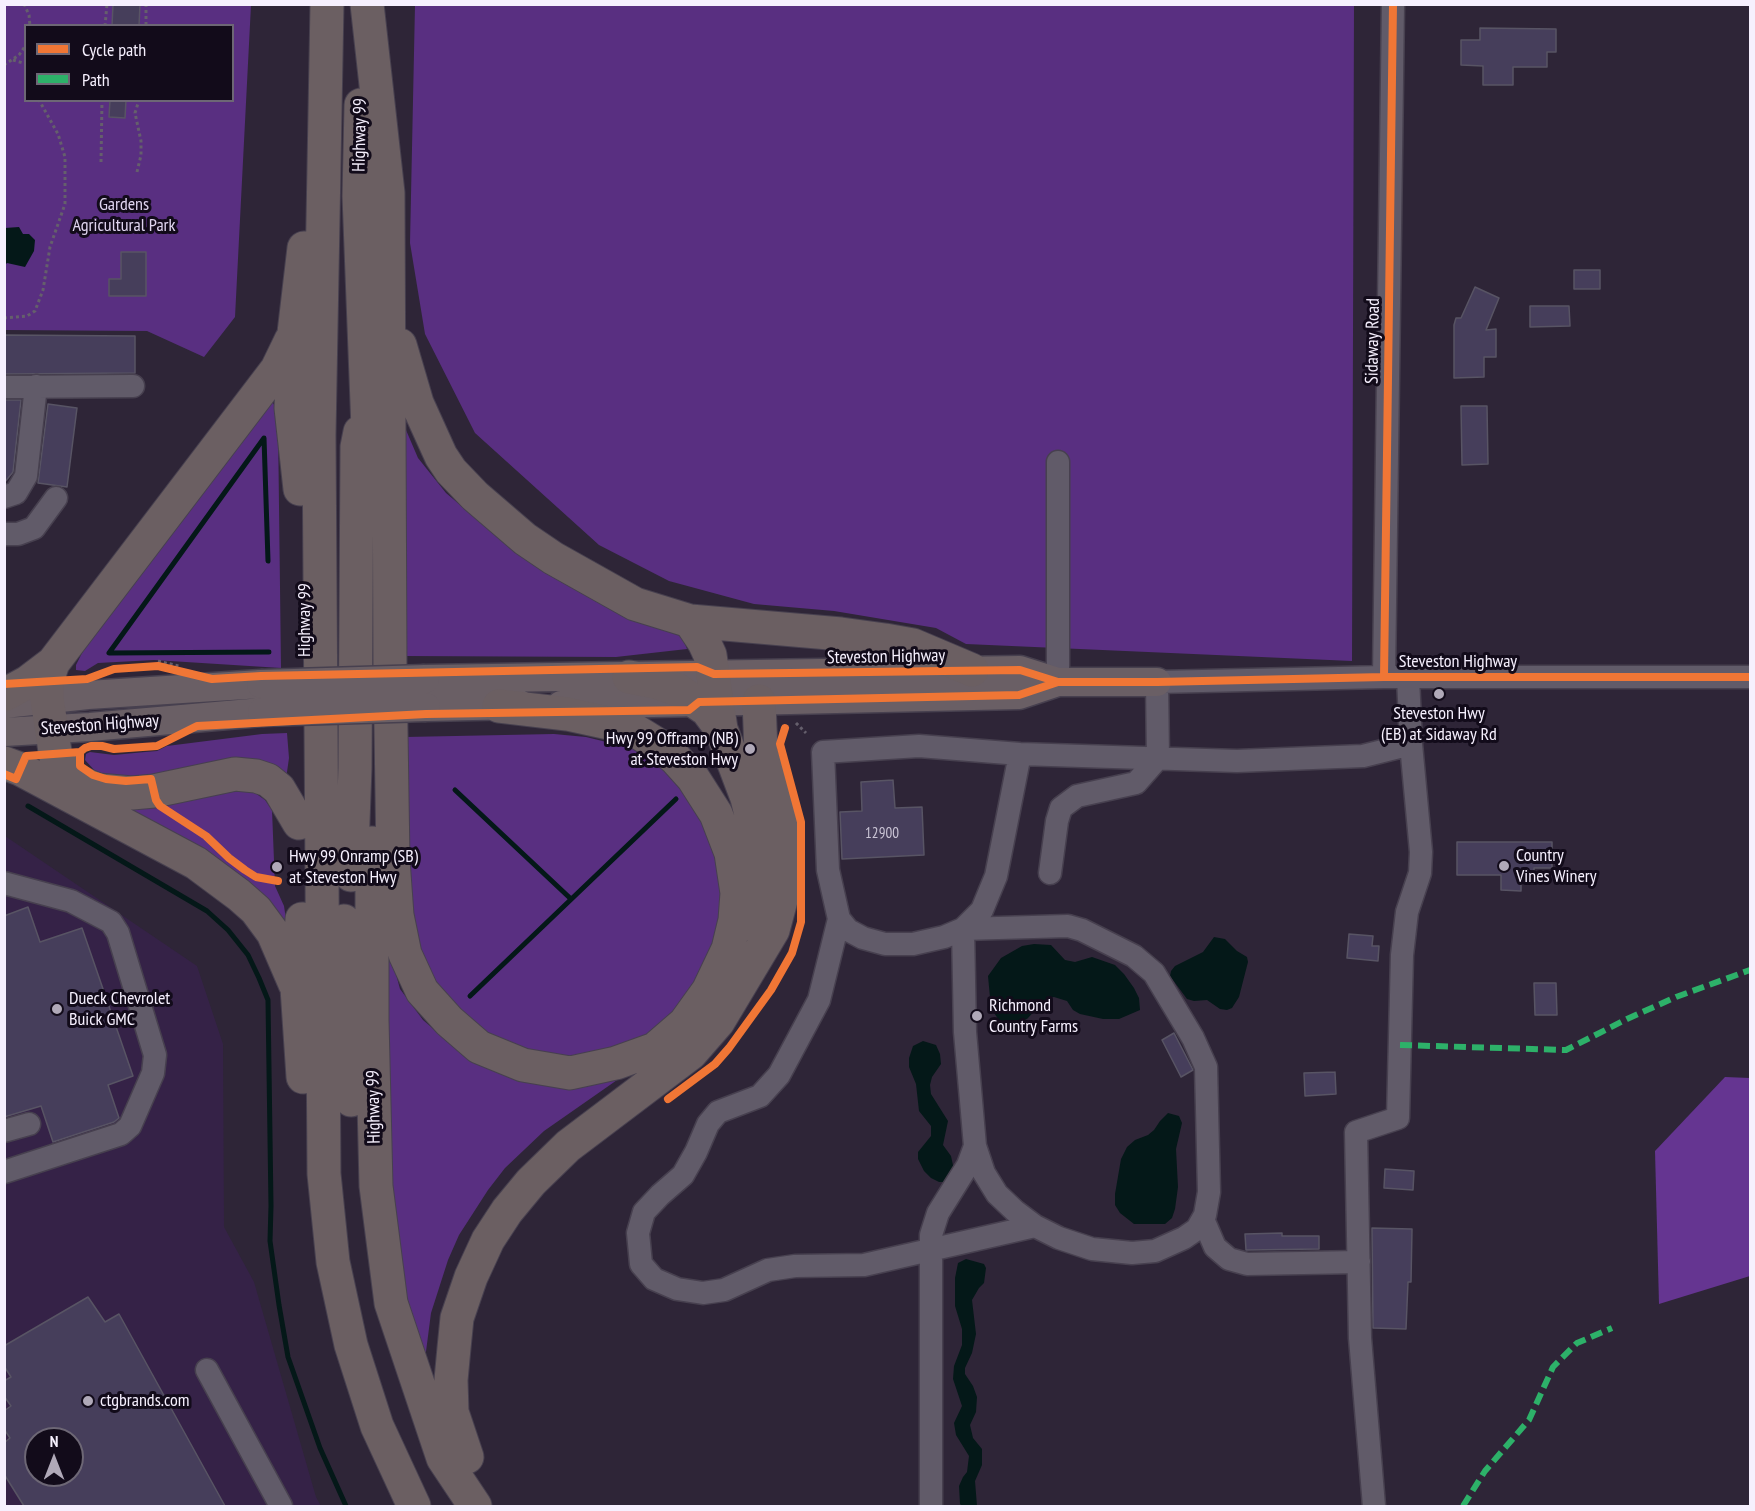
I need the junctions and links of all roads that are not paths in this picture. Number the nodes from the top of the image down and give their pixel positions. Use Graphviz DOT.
graph roads {
  1 [pos="327,4"];
  2 [pos="365,4"];
  3 [pos="1393,4"];
  4 [pos="324,147"];
  5 [pos="323,208"];
  6 [pos="389,300"];
  7 [pos="294,333"];
  8 [pos="36,386"];
  9 [pos="133,386"];
  10 [pos="4,387"];
  11 [pos="366,401"];
  12 [pos="1058,462"];
  13 [pos="4,497"];
  14 [pos="56,498"];
  15 [pos="4,534"];
  16 [pos="690,621"];
  17 [pos="53,663"];
  18 [pos="972,670"];
  19 [pos="629,677"];
  20 [pos="1384,677"];
  21 [pos="1408,677"];
  22 [pos="1750,677"];
  23 [pos="1058,682"];
  24 [pos="1157,682"];
  25 [pos="425,693"];
  26 [pos="4,695"];
  27 [pos="759,701"];
  28 [pos="713,702"];
  29 [pos="4,704"];
  30 [pos="499,706"];
  31 [pos="49,714"];
  32 [pos="4,732"];
  33 [pos="1411,744"];
  34 [pos="1020,754"];
  35 [pos="1158,758"];
  36 [pos="4,763"];
  37 [pos="72,779"];
  38 [pos="113,818"];
  39 [pos="299,823"];
  40 [pos="1050,873"];
  41 [pos="4,883"];
  42 [pos="844,924"];
  43 [pos="963,929"];
  44 [pos="749,969"];
  45 [pos="347,984"];
  46 [pos="297,988"];
  47 [pos="29,1124"];
  48 [pos="4,1131"];
  49 [pos="324,1140"];
  50 [pos="975,1146"];
  51 [pos="4,1172"];
  52 [pos="1203,1219"];
  53 [pos="1035,1226"];
  54 [pos="930,1250"];
  55 [pos="1359,1262"];
  56 [pos="207,1370"];
  57 [pos="281,1506"];
  58 [pos="414,1506"];
  59 [pos="447,1506"];
  60 [pos="475,1506"];
  61 [pos="492,1506"];
  62 [pos="931,1506"];
  63 [pos="1374,1506"];
  1 -- 4 [label="highway, Highway 99"];
  2 -- 6 [label="highway"];
  2 -- 11 [label="highway, Highway 99"];
  3 -- 20 [label="street, Sidaway Road"];
  4 -- 5 [label="highway, Highway 99"];
  4 -- 7 [label="highway"];
  5 -- 45 [label="highway"];
  5 -- 49 [label="highway, Highway 99"];
  6 -- 16 [label="highway"];
  6 -- 30 [label="highway"];
  7 -- 17 [label="highway"];
  7 -- 39 [label="highway"];
  8 -- 9 [label="street"];
  8 -- 10 [label="street"];
  8 -- 13 [label="street"];
  11 -- 45 [label="highway"];
  11 -- 60 [label="highway, Highway 99"];
  12 -- 23 [label="street"];
  14 -- 15 [label="street"];
  16 -- 18 [label="highway"];
  16 -- 28 [label="highway"];
  17 -- 26 [label="highway"];
  17 -- 31 [label="highway"];
  18 -- 23 [label="main road, Steveston Highway"];
  18 -- 28 [label="main road, Steveston Highway"];
  19 -- 25 [label="main road, Steveston Highway"];
  19 -- 28 [label="highway"];
  20 -- 21 [label="street, Steveston Highway"];
  20 -- 24 [label="street, Steveston Highway"];
  21 -- 22 [label="street, Steveston Highway"];
  21 -- 33 [label="street"];
  23 -- 24 [label="main road, Steveston Highway"];
  23 -- 27 [label="main road, Steveston Highway"];
  24 -- 35 [label="street"];
  25 -- 30 [label="main road, Steveston Highway"];
  25 -- 31 [label="main road, Steveston Highway, bridge"];
  25 -- 31 [label="main road, Steveston Highway, bridge"];
  27 -- 28 [label="main road, Steveston Highway"];
  27 -- 44 [label="highway"];
  28 -- 30 [label="main road, Steveston Highway"];
  28 -- 44 [label="highway"];
  29 -- 31 [label="main road, Steveston Highway"];
  31 -- 32 [label="main road, Steveston Highway"];
  31 -- 37 [label="highway"];
  33 -- 35 [label="street"];
  33 -- 55 [label="street"];
  34 -- 35 [label="street"];
  34 -- 42 [label="street"];
  34 -- 43 [label="street"];
  35 -- 40 [label="street"];
  36 -- 38 [label="highway"];
  37 -- 38 [label="highway"];
  37 -- 39 [label="highway"];
  38 -- 46 [label="highway"];
  39 -- 46 [label="highway"];
  41 -- 51 [label="street"];
  42 -- 43 [label="street"];
  42 -- 54 [label="street"];
  43 -- 50 [label="street"];
  43 -- 52 [label="street"];
  44 -- 61 [label="highway"];
  45 -- 59 [label="highway"];
  46 -- 49 [label="highway"];
  47 -- 48 [label="street"];
  49 -- 58 [label="highway, Highway 99"];
  50 -- 53 [label="street"];
  50 -- 54 [label="street"];
  52 -- 53 [label="street"];
  52 -- 55 [label="street"];
  53 -- 54 [label="street"];
  54 -- 62 [label="street"];
  55 -- 63 [label="street"];
  56 -- 57 [label="street"];
}
